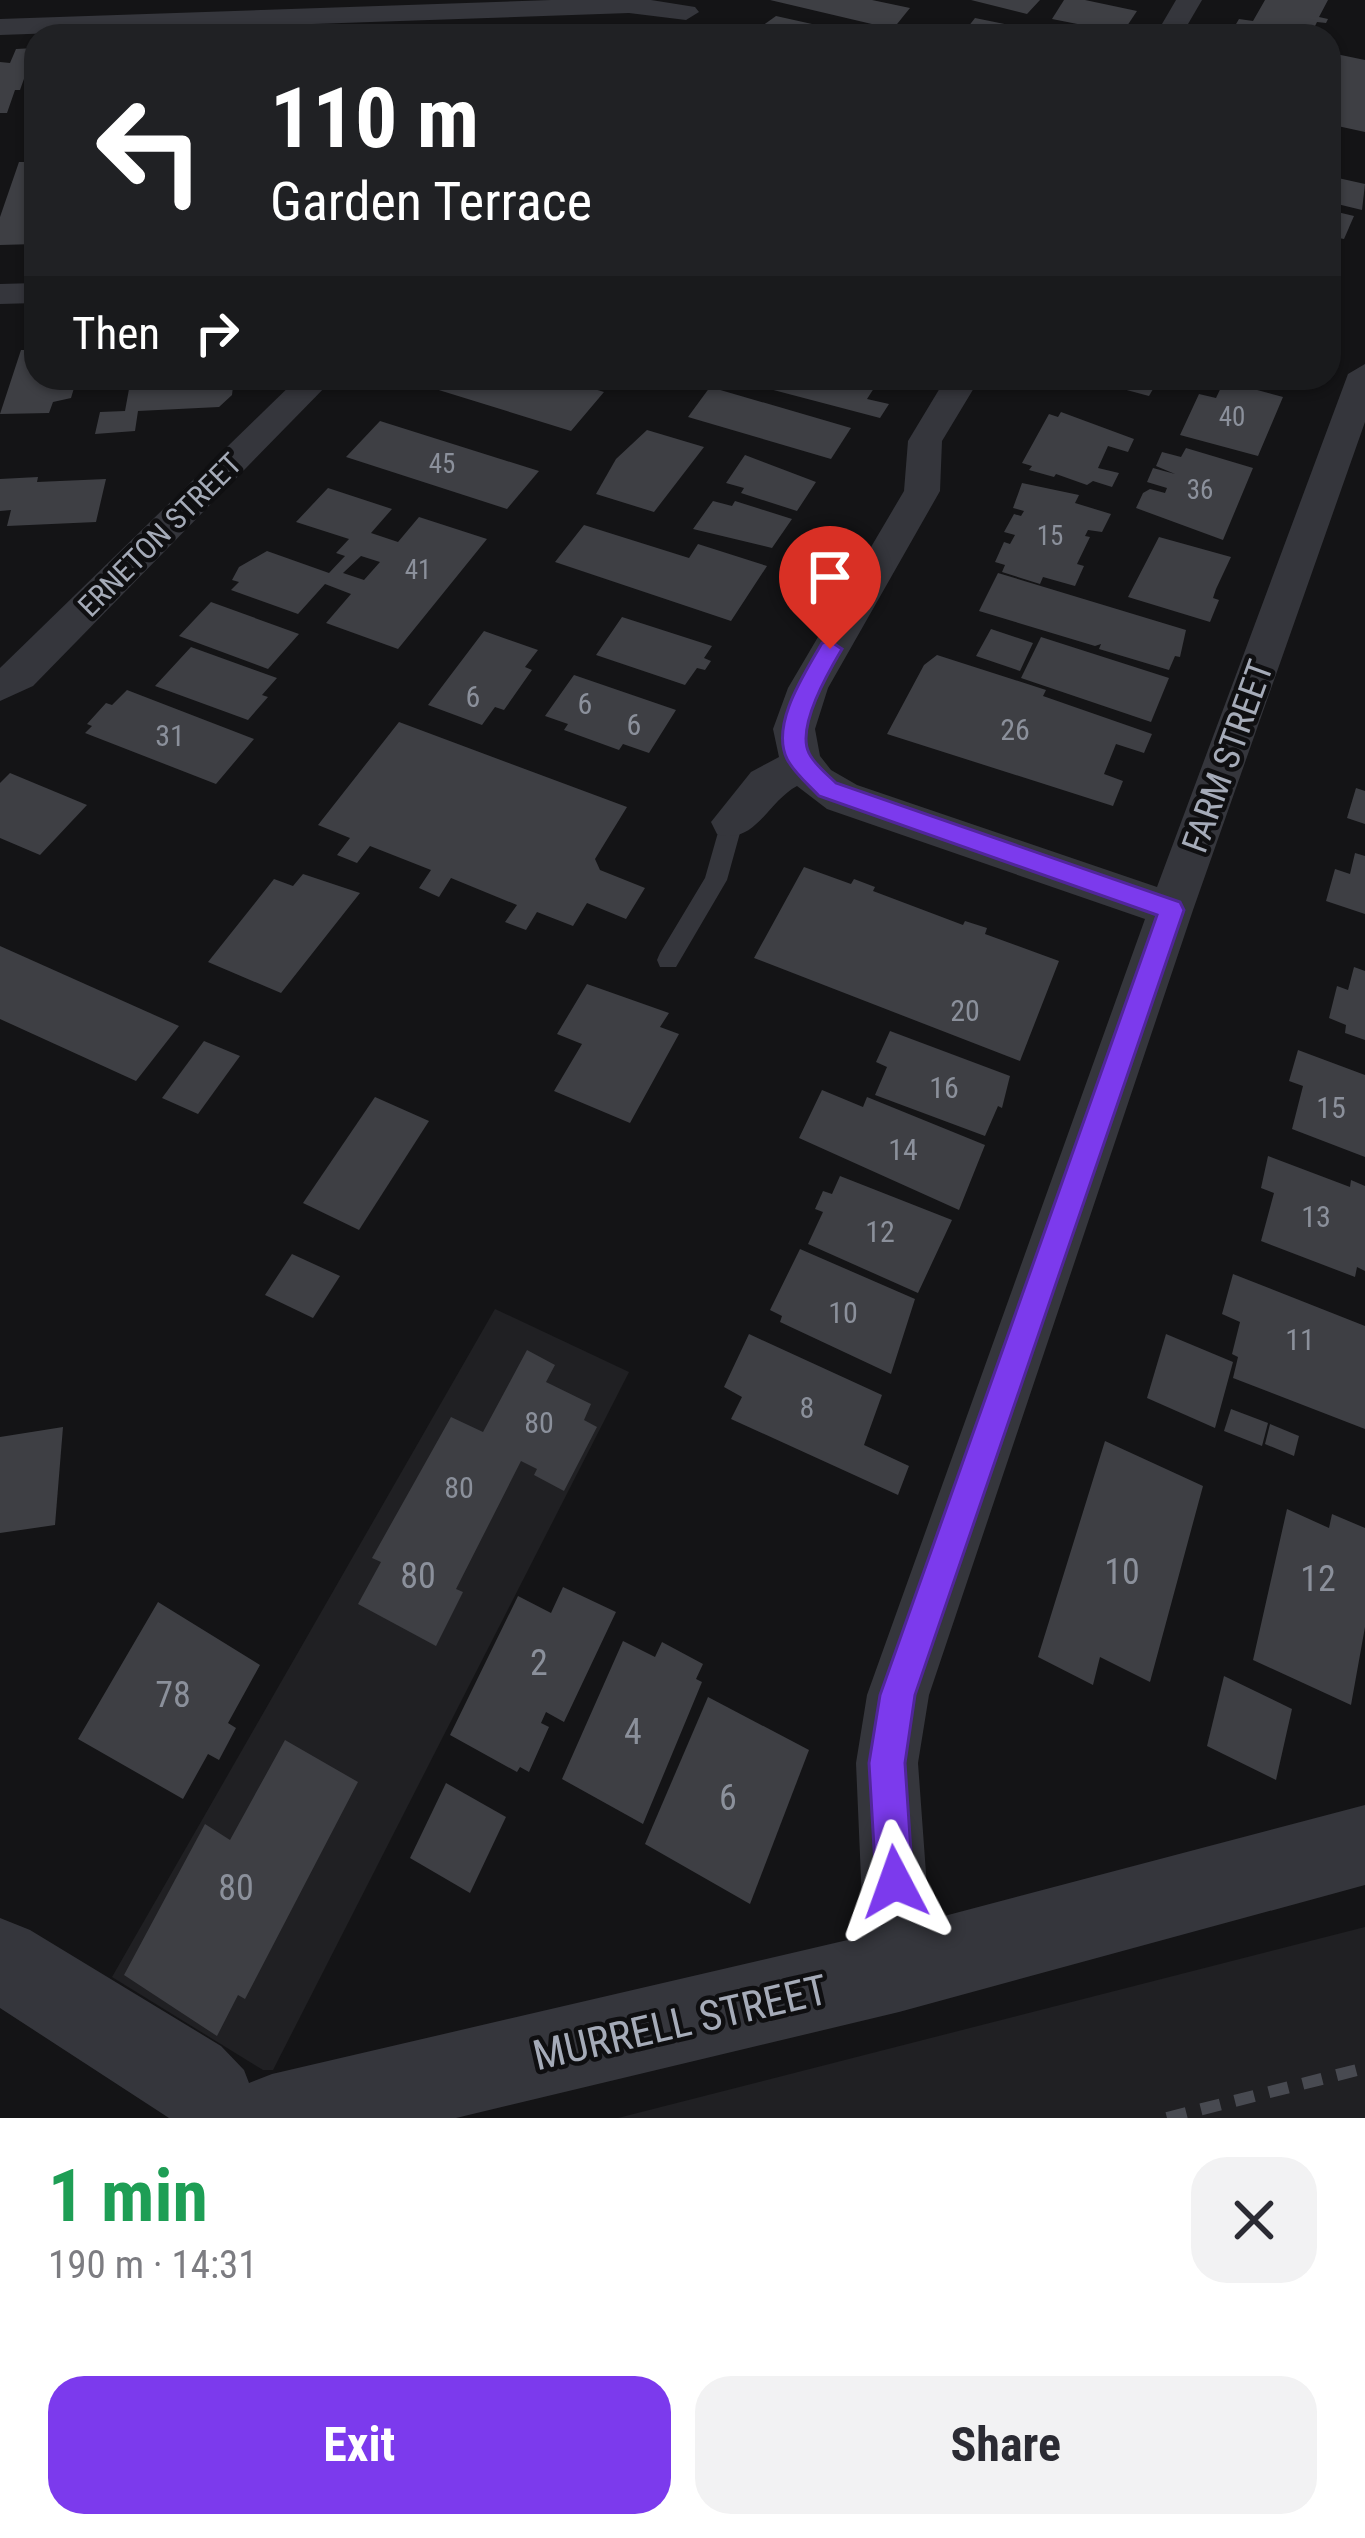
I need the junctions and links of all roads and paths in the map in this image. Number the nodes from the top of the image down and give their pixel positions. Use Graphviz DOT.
graph roads {
  1 [pos="692,6"];
  2 [pos="82,24"];
  3 [pos="1365,374"];
  4 [pos="305,390"];
  5 [pos="956,390"];
  6 [pos="0,686"];
  7 [pos="803,764"];
  8 [pos="733,822"];
  9 [pos="1171,910"];
  10 [pos="668,960"];
  11 [pos="1365,1845"];
  12 [pos="0,1960"];
  13 [pos="899,1970"];
  14 [pos="219,2118"];
  15 [pos="272,2118"];
  1 -- 2 [label="street"];
  3 -- 9 [label="street, FARM STREET"];
  4 -- 6 [label="street, ERNETON STREET"];
  5 -- 7 [label="street"];
  7 -- 8 [label="street"];
  7 -- 9 [label="street"];
  8 -- 10 [label="lane"];
  9 -- 13 [label="street, FARM STREET"];
  11 -- 13 [label="street, MURRELL STREET"];
  12 -- 14 [label="street"];
  13 -- 15 [label="street, MURRELL STREET"];
}
